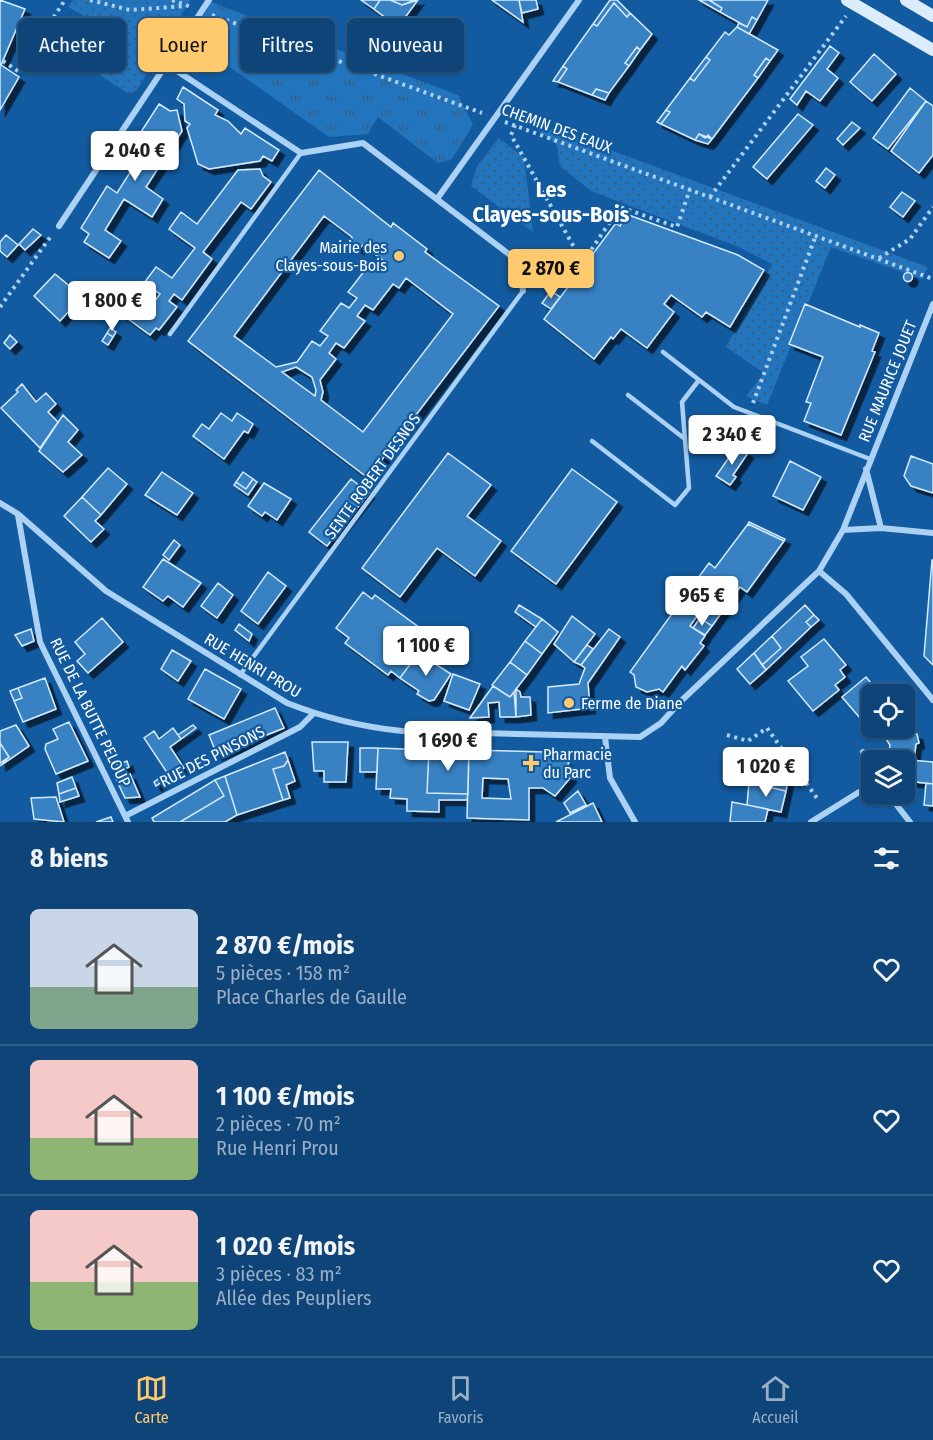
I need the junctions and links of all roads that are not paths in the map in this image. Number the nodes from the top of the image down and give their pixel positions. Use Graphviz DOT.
graph roads {
  1 [pos="209,0"];
  2 [pos="579,0"];
  3 [pos="847,0"];
  4 [pos="906,0"];
  5 [pos="933,16"];
  6 [pos="200,18"];
  7 [pos="933,50"];
  8 [pos="163,72"];
  9 [pos="179,72"];
  10 [pos="301,153"];
  11 [pos="437,199"];
  12 [pos="59,226"];
  13 [pos="523,291"];
  14 [pos="933,304"];
  15 [pos="170,334"];
  16 [pos="663,352"];
  17 [pos="699,380"];
  18 [pos="628,395"];
  19 [pos="685,439"];
  20 [pos="592,441"];
  21 [pos="870,459"];
  22 [pos="866,468"];
  23 [pos="0,503"];
  24 [pos="18,514"];
  25 [pos="881,528"];
  26 [pos="843,530"];
  27 [pos="933,533"];
  28 [pos="819,571"];
  29 [pos="240,675"];
  30 [pos="933,700"];
  31 [pos="313,714"];
  32 [pos="605,737"];
  33 [pos="861,790"];
  34 [pos="896,804"];
  35 [pos="126,814"];
  36 [pos="128,822"];
  37 [pos="635,822"];
  38 [pos="811,822"];
  39 [pos="910,822"];
  1 -- 6 [label="street"];
  2 -- 11 [label="street"];
  3 -- 7 [label="street"];
  4 -- 5 [label="street"];
  8 -- 12 [label="street"];
  9 -- 10 [label="street"];
  10 -- 11 [label="street"];
  10 -- 15 [label="lane"];
  11 -- 13 [label="street"];
  13 -- 29 [label="lane, SENTE ROBERT DESNOS"];
  14 -- 21 [label="street, RUE MAURICE JOUET"];
  16 -- 17 [label="lane"];
  17 -- 19 [label="lane"];
  17 -- 21 [label="lane"];
  18 -- 19 [label="lane"];
  19 -- 20 [label="lane"];
  21 -- 22 [label="street, RUE MAURICE JOUET"];
  22 -- 25 [label="street, RUE MAURICE JOUET"];
  22 -- 26 [label="street, RUE MAURICE JOUET"];
  23 -- 24 [label="street, RUE HENRI PROU"];
  24 -- 29 [label="street, RUE HENRI PROU"];
  24 -- 35 [label="street, RUE DE LA BUTTE PELOUP"];
  25 -- 26 [label="street"];
  25 -- 27 [label="street"];
  26 -- 28 [label="street, RUE HENRI PROU"];
  28 -- 30 [label="street"];
  28 -- 32 [label="street, RUE HENRI PROU"];
  29 -- 31 [label="street, RUE HENRI PROU"];
  31 -- 32 [label="street, RUE HENRI PROU"];
  31 -- 35 [label="street, RUE DES PINSONS"];
  32 -- 37 [label="street"];
  33 -- 38 [label="street"];
  34 -- 39 [label="street"];
  35 -- 36 [label="street"];
}
